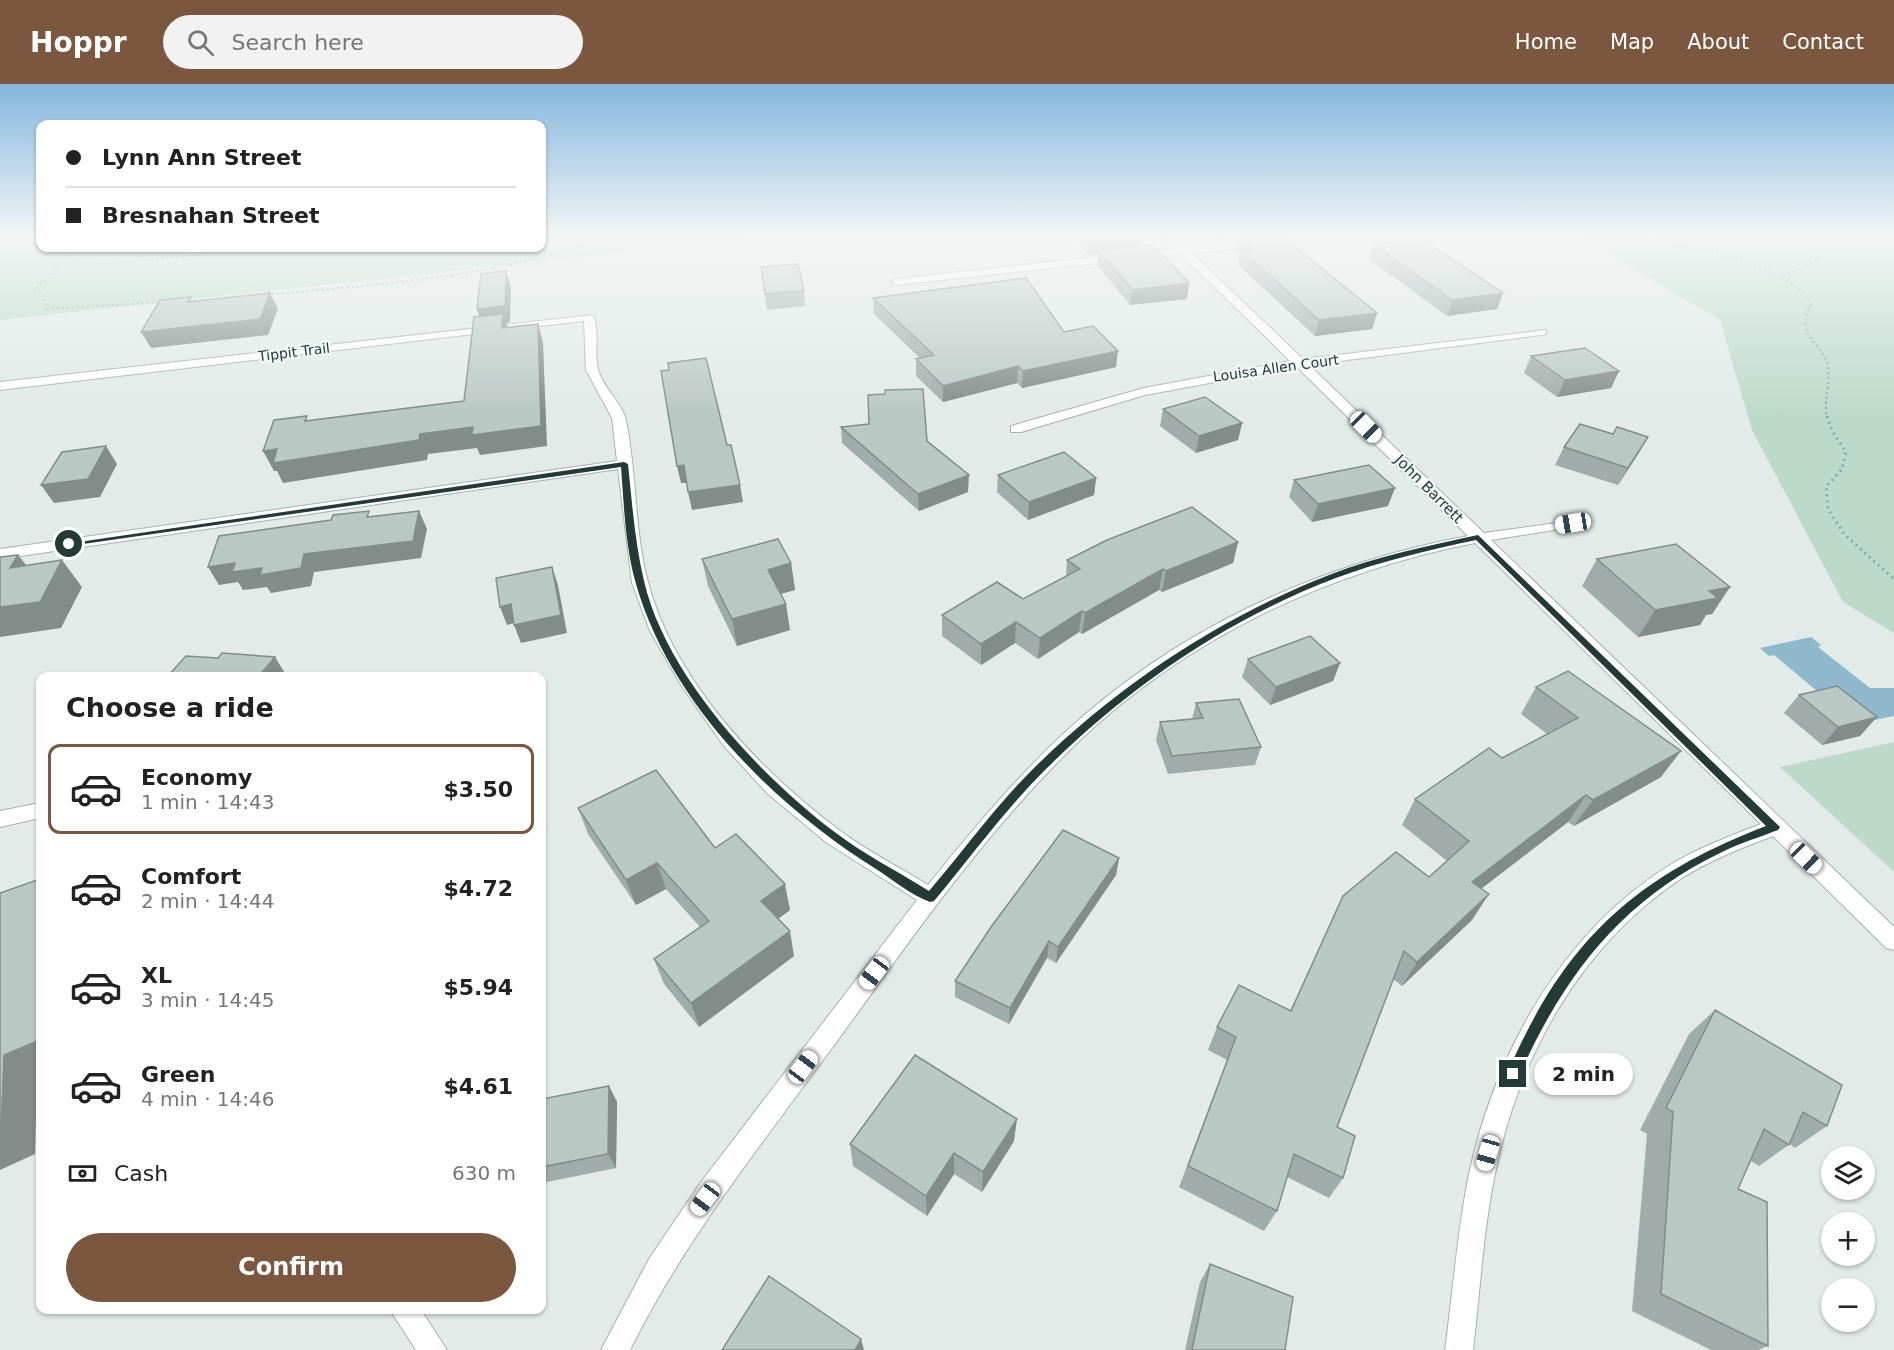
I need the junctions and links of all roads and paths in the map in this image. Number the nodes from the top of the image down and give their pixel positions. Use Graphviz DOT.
graph roads {
  1 [pos="44,296"];
  2 [pos="1233,296"];
  3 [pos="1805,296"];
  4 [pos="215,299"];
  5 [pos="181,301"];
  6 [pos="169,302"];
  7 [pos="1542,332"];
  8 [pos="1302,363"];
  9 [pos="0,386"];
  10 [pos="1016,429"];
  11 [pos="624,464"];
  12 [pos="1573,523"];
  13 [pos="1478,537"];
  14 [pos="0,554"];
  15 [pos="1894,579"];
  16 [pos="36,812"];
  17 [pos="0,819"];
  18 [pos="1774,827"];
  19 [pos="930,897"];
  20 [pos="1894,941"];
  21 [pos="407,1314"];
  22 [pos="433,1350"];
  23 [pos="615,1350"];
  24 [pos="1459,1350"];
  1 -- 6 [label="path"];
  2 -- 8 [label="street, John Barrett"];
  3 -- 15 [label="path"];
  4 -- 5 [label="path"];
  7 -- 8 [label="street, Louisa Allen Court"];
  8 -- 10 [label="street, Louisa Allen Court"];
  8 -- 13 [label="street, John Barrett"];
  9 -- 11 [label="street, Tippit Trail"];
  11 -- 14 [label="street"];
  11 -- 19 [label="street"];
  12 -- 13 [label="street"];
  13 -- 18 [label="street, John Barrett"];
  13 -- 19 [label="street"];
  16 -- 17 [label="street"];
  18 -- 20 [label="street, John Barrett"];
  18 -- 24 [label="street"];
  19 -- 23 [label="street"];
  21 -- 22 [label="street"];
}
